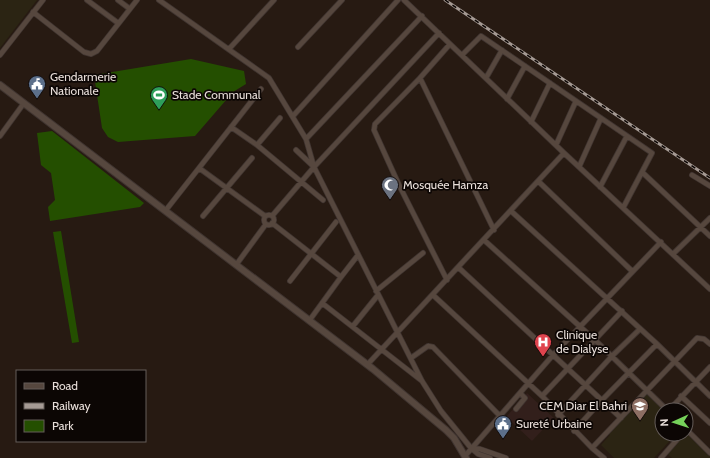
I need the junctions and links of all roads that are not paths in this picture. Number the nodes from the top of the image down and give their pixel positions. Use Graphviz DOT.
graph roads {
  1 [pos="43,0"];
  2 [pos="87,0"];
  3 [pos="118,0"];
  4 [pos="137,0"];
  5 [pos="159,0"];
  6 [pos="274,0"];
  7 [pos="342,0"];
  8 [pos="398,0"];
  9 [pos="404,0"];
  10 [pos="130,9"];
  11 [pos="33,12"];
  12 [pos="422,16"];
  13 [pos="118,23"];
  14 [pos="439,33"];
  15 [pos="450,44"];
  16 [pos="298,46"];
  17 [pos="229,49"];
  18 [pos="502,50"];
  19 [pos="0,54"];
  20 [pos="462,55"];
  21 [pos="525,66"];
  22 [pos="420,78"];
  23 [pos="486,78"];
  24 [pos="550,83"];
  25 [pos="0,85"];
  26 [pos="261,89"];
  27 [pos="507,99"];
  28 [pos="576,101"];
  29 [pos="24,103"];
  30 [pos="293,116"];
  31 [pos="280,118"];
  32 [pos="601,118"];
  33 [pos="531,122"];
  34 [pos="231,127"];
  35 [pos="1,133"];
  36 [pos="627,136"];
  37 [pos="306,139"];
  38 [pos="257,145"];
  39 [pos="556,145"];
  40 [pos="296,150"];
  41 [pos="564,153"];
  42 [pos="252,158"];
  43 [pos="314,167"];
  44 [pos="579,167"];
  45 [pos="199,168"];
  46 [pos="642,172"];
  47 [pos="692,174"];
  48 [pos="302,181"];
  49 [pos="538,181"];
  50 [pos="710,186"];
  51 [pos="600,187"];
  52 [pos="227,188"];
  53 [pos="323,200"];
  54 [pos="623,208"];
  55 [pos="166,210"];
  56 [pos="511,211"];
  57 [pos="203,216"];
  58 [pos="265,216"];
  59 [pos="272,216"];
  60 [pos="710,218"];
  61 [pos="336,222"];
  62 [pos="272,223"];
  63 [pos="266,224"];
  64 [pos="701,228"];
  65 [pos="494,230"];
  66 [pos="710,236"];
  67 [pos="484,240"];
  68 [pos="661,242"];
  69 [pos="423,253"];
  70 [pos="312,254"];
  71 [pos="673,254"];
  72 [pos="358,255"];
  73 [pos="236,265"];
  74 [pos="459,268"];
  75 [pos="632,271"];
  76 [pos="341,277"];
  77 [pos="447,280"];
  78 [pos="290,281"];
  79 [pos="710,289"];
  80 [pos="377,293"];
  81 [pos="433,295"];
  82 [pos="608,299"];
  83 [pos="322,303"];
  84 [pos="622,311"];
  85 [pos="309,321"];
  86 [pos="353,326"];
  87 [pos="581,328"];
  88 [pos="640,329"];
  89 [pos="397,331"];
  90 [pos="596,341"];
  91 [pos="657,344"];
  92 [pos="710,344"];
  93 [pos="382,349"];
  94 [pos="553,355"];
  95 [pos="612,356"];
  96 [pos="411,358"];
  97 [pos="674,361"];
  98 [pos="367,365"];
  99 [pos="710,366"];
  100 [pos="568,368"];
  101 [pos="629,373"];
  102 [pos="422,381"];
  103 [pos="695,382"];
  104 [pos="527,384"];
  105 [pos="587,384"];
  106 [pos="647,390"];
  107 [pos="520,393"];
  108 [pos="542,396"];
  109 [pos="681,396"];
  110 [pos="710,396"];
  111 [pos="602,400"];
  112 [pos="660,402"];
  113 [pos="675,402"];
  114 [pos="516,409"];
  115 [pos="499,415"];
  116 [pos="558,415"];
  117 [pos="621,418"];
  118 [pos="710,423"];
  119 [pos="574,431"];
  120 [pos="694,437"];
  121 [pos="675,442"];
  122 [pos="471,448"];
  123 [pos="592,448"];
  124 [pos="710,453"];
  125 [pos="466,457"];
  126 [pos="490,458"];
  127 [pos="506,458"];
  128 [pos="604,458"];
  129 [pos="661,458"];
  1 -- 11 [label="street"];
  2 -- 13 [label="street"];
  3 -- 10 [label="street"];
  4 -- 10 [label="street"];
  5 -- 17 [label="street"];
  6 -- 17 [label="street"];
  7 -- 16 [label="street"];
  8 -- 30 [label="street"];
  9 -- 12 [label="street"];
  10 -- 13 [label="street"];
  11 -- 13 [label="street"];
  11 -- 19 [label="street"];
  12 -- 14 [label="street"];
  12 -- 37 [label="street"];
  14 -- 15 [label="street"];
  14 -- 43 [label="street"];
  15 -- 20 [label="street"];
  15 -- 22 [label="street"];
  17 -- 30 [label="street"];
  18 -- 20 [label="street"];
  18 -- 21 [label="street"];
  18 -- 23 [label="street"];
  20 -- 23 [label="street"];
  21 -- 24 [label="street"];
  21 -- 27 [label="street"];
  22 -- 65 [label="street"];
  22 -- 77 [label="street"];
  23 -- 27 [label="street"];
  24 -- 28 [label="street"];
  24 -- 33 [label="street"];
  25 -- 29 [label="street"];
  26 -- 34 [label="street"];
  27 -- 33 [label="street"];
  28 -- 32 [label="street"];
  28 -- 39 [label="street"];
  29 -- 35 [label="street"];
  29 -- 55 [label="street"];
  30 -- 37 [label="street"];
  31 -- 38 [label="street"];
  32 -- 36 [label="street"];
  32 -- 44 [label="street"];
  33 -- 39 [label="street"];
  34 -- 38 [label="street"];
  34 -- 45 [label="street"];
  36 -- 46 [label="street"];
  36 -- 51 [label="street"];
  37 -- 43 [label="street"];
  38 -- 48 [label="street"];
  39 -- 41 [label="street"];
  40 -- 43 [label="street"];
  41 -- 44 [label="street"];
  41 -- 49 [label="street"];
  42 -- 52 [label="street"];
  43 -- 48 [label="street"];
  43 -- 72 [label="street"];
  44 -- 51 [label="street"];
  45 -- 52 [label="street"];
  45 -- 55 [label="street"];
  46 -- 54 [label="street"];
  46 -- 64 [label="street"];
  47 -- 50 [label="street"];
  48 -- 53 [label="street"];
  48 -- 59 [label="street"];
  49 -- 56 [label="street"];
  49 -- 75 [label="street"];
  51 -- 54 [label="street"];
  52 -- 57 [label="street"];
  52 -- 58 [label="street"];
  54 -- 68 [label="street"];
  55 -- 73 [label="street"];
  56 -- 65 [label="street"];
  56 -- 82 [label="street"];
  58 -- 59 [label="street"];
  58 -- 63 [label="street"];
  59 -- 62 [label="street"];
  60 -- 64 [label="street"];
  61 -- 70 [label="street"];
  62 -- 63 [label="street"];
  62 -- 70 [label="street"];
  63 -- 73 [label="street"];
  64 -- 66 [label="street"];
  64 -- 71 [label="street"];
  65 -- 67 [label="street"];
  67 -- 74 [label="street"];
  67 -- 87 [label="street"];
  68 -- 71 [label="street"];
  68 -- 75 [label="street"];
  69 -- 80 [label="street"];
  70 -- 76 [label="street"];
  70 -- 78 [label="street"];
  71 -- 79 [label="street"];
  72 -- 76 [label="street"];
  72 -- 80 [label="street"];
  73 -- 85 [label="street"];
  74 -- 77 [label="street"];
  74 -- 94 [label="street"];
  75 -- 82 [label="street"];
  76 -- 83 [label="street"];
  77 -- 81 [label="street"];
  80 -- 86 [label="street"];
  80 -- 89 [label="street"];
  81 -- 89 [label="street"];
  81 -- 104 [label="street"];
  82 -- 84 [label="street"];
  82 -- 87 [label="street"];
  83 -- 85 [label="street"];
  83 -- 86 [label="street"];
  84 -- 88 [label="street"];
  84 -- 90 [label="street"];
  85 -- 98 [label="street"];
  86 -- 93 [label="street"];
  87 -- 90 [label="street"];
  87 -- 94 [label="street"];
  88 -- 91 [label="street"];
  88 -- 95 [label="street"];
  89 -- 93 [label="street"];
  89 -- 96 [label="street"];
  90 -- 95 [label="street"];
  90 -- 100 [label="street"];
  91 -- 97 [label="street"];
  91 -- 101 [label="street"];
  92 -- 97 [label="street"];
  93 -- 98 [label="street"];
  93 -- 102 [label="street"];
  94 -- 100 [label="street"];
  94 -- 104 [label="street"];
  95 -- 101 [label="street"];
  95 -- 105 [label="street"];
  96 -- 102 [label="street"];
  96 -- 115 [label="street"];
  97 -- 103 [label="street"];
  97 -- 106 [label="street"];
  98 -- 125 [label="street"];
  99 -- 103 [label="street"];
  100 -- 105 [label="street"];
  100 -- 108 [label="street"];
  101 -- 106 [label="street"];
  101 -- 111 [label="street"];
  102 -- 122 [label="street"];
  103 -- 109 [label="street"];
  103 -- 110 [label="street"];
  104 -- 107 [label="street"];
  104 -- 108 [label="street"];
  105 -- 111 [label="street"];
  105 -- 116 [label="street"];
  106 -- 112 [label="street"];
  106 -- 117 [label="street"];
  107 -- 114 [label="street"];
  107 -- 115 [label="street"];
  108 -- 116 [label="street"];
  109 -- 113 [label="street"];
  109 -- 118 [label="street"];
  111 -- 117 [label="street"];
  111 -- 119 [label="street"];
  115 -- 122 [label="street"];
  116 -- 119 [label="street"];
  117 -- 123 [label="street"];
  119 -- 123 [label="street"];
  120 -- 124 [label="street"];
  121 -- 129 [label="street"];
  122 -- 125 [label="street"];
  122 -- 126 [label="street"];
  122 -- 127 [label="street"];
  123 -- 128 [label="street"];
}
